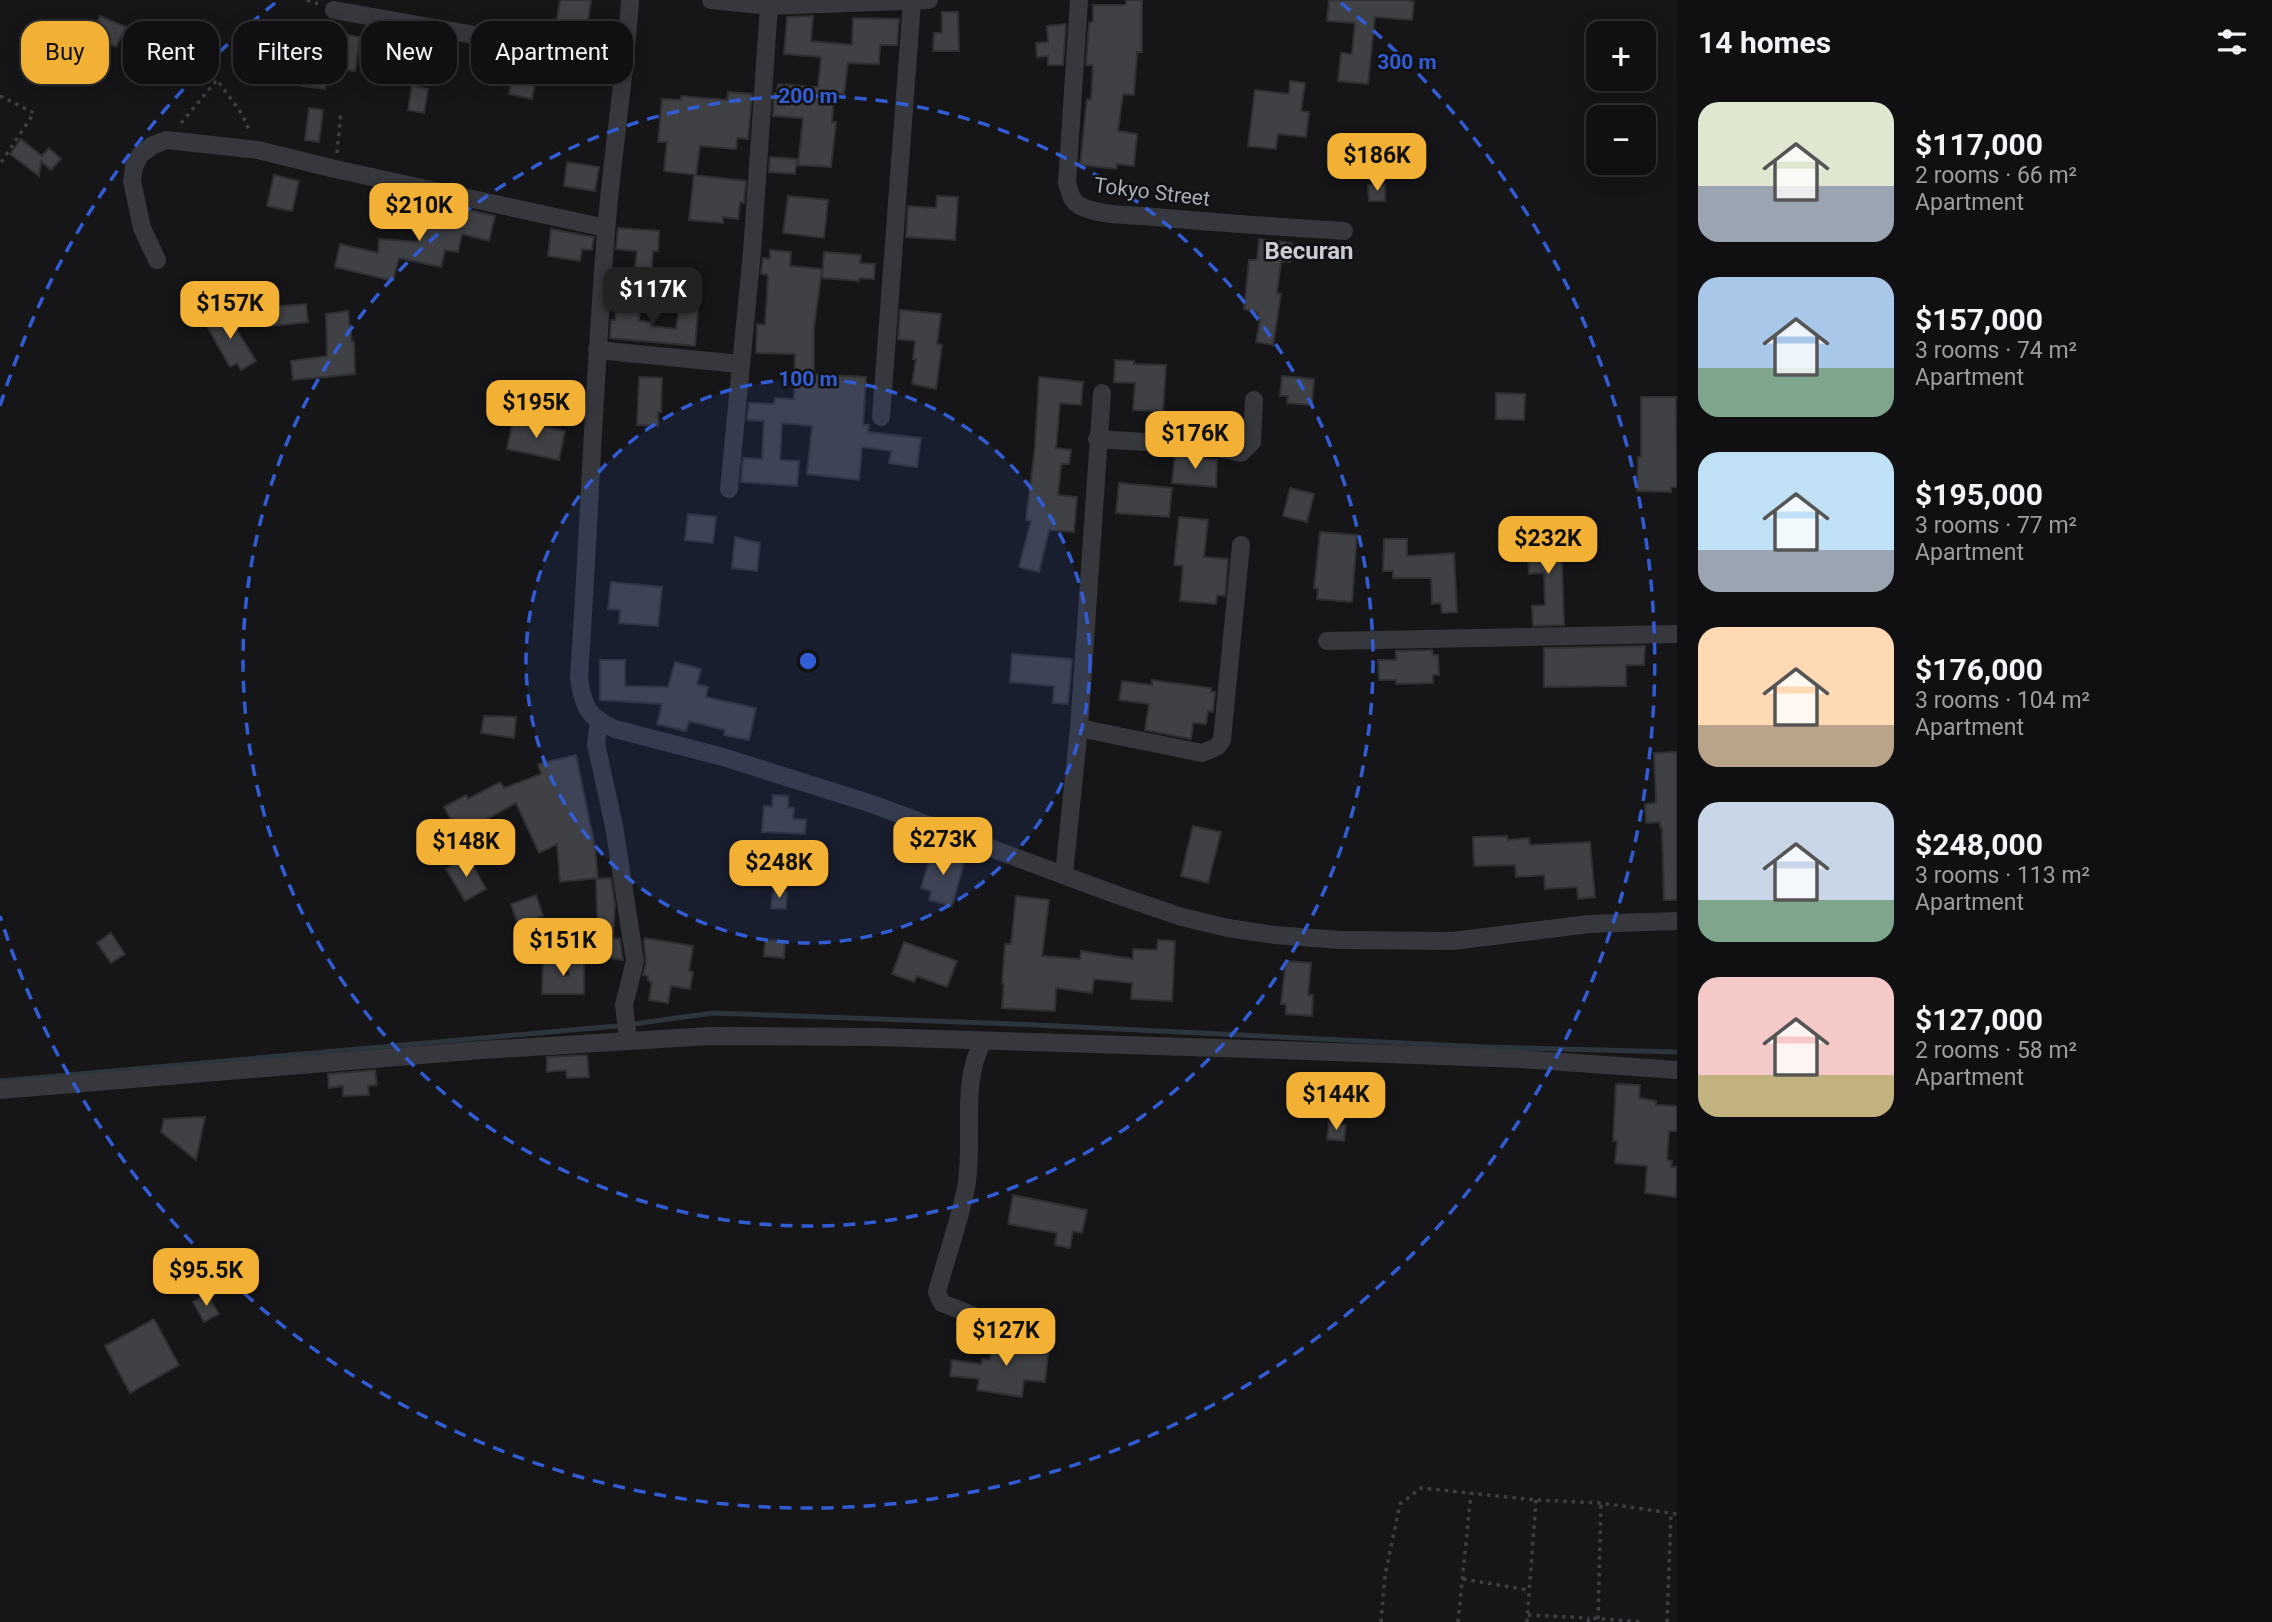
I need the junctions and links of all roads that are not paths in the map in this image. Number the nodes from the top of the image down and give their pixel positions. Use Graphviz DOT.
graph roads {
  1 [pos="630,0"];
  2 [pos="711,0"];
  3 [pos="1079,0"];
  4 [pos="920,1"];
  5 [pos="769,6"];
  6 [pos="334,10"];
  7 [pos="629,21"];
  8 [pos="471,34"];
  9 [pos="623,84"];
  10 [pos="606,228"];
  11 [pos="1344,231"];
  12 [pos="157,260"];
  13 [pos="597,350"];
  14 [pos="740,364"];
  15 [pos="1102,393"];
  16 [pos="1254,400"];
  17 [pos="881,417"];
  18 [pos="1097,439"];
  19 [pos="729,489"];
  20 [pos="1241,545"];
  21 [pos="1677,634"];
  22 [pos="1327,641"];
  23 [pos="599,722"];
  24 [pos="1079,728"];
  25 [pos="1065,874"];
  26 [pos="1677,921"];
  27 [pos="628,1040"];
  28 [pos="983,1041"];
  29 [pos="1677,1070"];
  30 [pos="0,1090"];
  31 [pos="1002,1327"];
  1 -- 7 [label="street"];
  2 -- 5 [label="street"];
  3 -- 11 [label="street, Tokyo Street"];
  4 -- 5 [label="street"];
  4 -- 17 [label="street"];
  5 -- 14 [label="street"];
  6 -- 8 [label="street"];
  9 -- 10 [label="street"];
  10 -- 12 [label="street"];
  10 -- 13 [label="street"];
  13 -- 14 [label="street"];
  13 -- 23 [label="street"];
  14 -- 19 [label="street"];
  15 -- 18 [label="street"];
  16 -- 18 [label="street"];
  18 -- 24 [label="street"];
  20 -- 24 [label="street"];
  21 -- 22 [label="street"];
  23 -- 25 [label="street"];
  23 -- 27 [label="street"];
  24 -- 25 [label="street"];
  25 -- 26 [label="street"];
  27 -- 28 [label="street"];
  27 -- 30 [label="street"];
  28 -- 29 [label="street"];
  28 -- 31 [label="street"];
}
